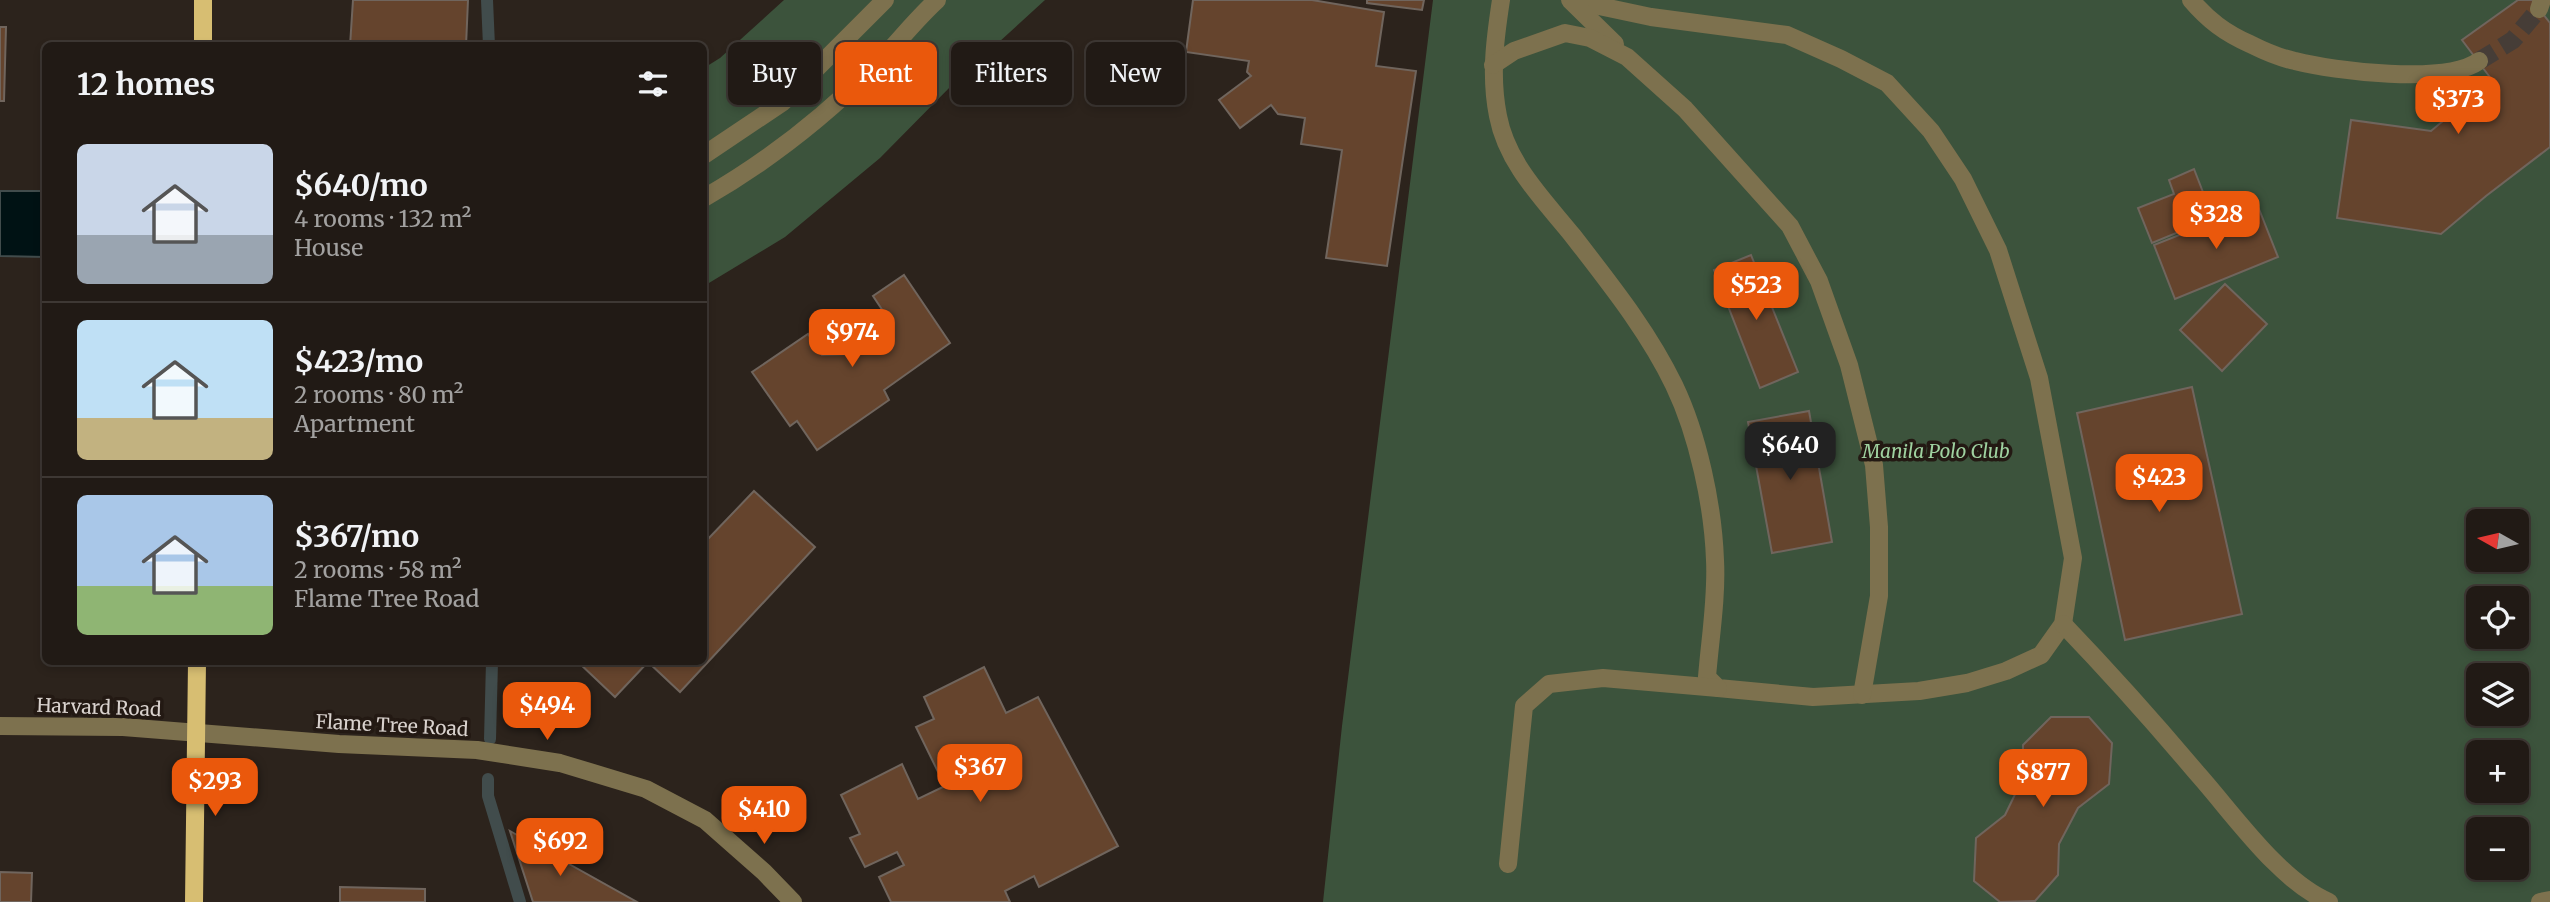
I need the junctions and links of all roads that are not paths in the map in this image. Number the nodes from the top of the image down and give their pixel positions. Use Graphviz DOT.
graph roads {
  1 [pos="203,0"];
  2 [pos="885,0"];
  3 [pos="937,0"];
  4 [pos="1501,0"];
  5 [pos="1570,0"];
  6 [pos="1584,0"];
  7 [pos="2191,0"];
  8 [pos="203,42"];
  9 [pos="1627,57"];
  10 [pos="2479,61"];
  11 [pos="1493,65"];
  12 [pos="707,153"];
  13 [pos="707,196"];
  14 [pos="2063,624"];
  15 [pos="197,665"];
  16 [pos="1718,688"];
  17 [pos="1862,695"];
  18 [pos="0,726"];
  19 [pos="197,733"];
  20 [pos="1508,864"];
  21 [pos="2550,900"];
  22 [pos="194,902"];
  23 [pos="793,902"];
  24 [pos="2329,902"];
  25 [pos="2540,902"];
  1 -- 8 [label="main road"];
  2 -- 12 [label="street"];
  3 -- 13 [label="street"];
  4 -- 11 [label="street"];
  5 -- 9 [label="street"];
  6 -- 14 [label="street"];
  7 -- 10 [label="street"];
  9 -- 11 [label="street"];
  9 -- 17 [label="street"];
  11 -- 16 [label="street"];
  14 -- 17 [label="street"];
  14 -- 24 [label="street"];
  15 -- 19 [label="main road"];
  16 -- 17 [label="street"];
  16 -- 20 [label="street"];
  18 -- 19 [label="street, Harvard Road"];
  19 -- 22 [label="main road"];
  19 -- 23 [label="street, Flame Tree Road"];
  21 -- 25 [label="street"];
}
